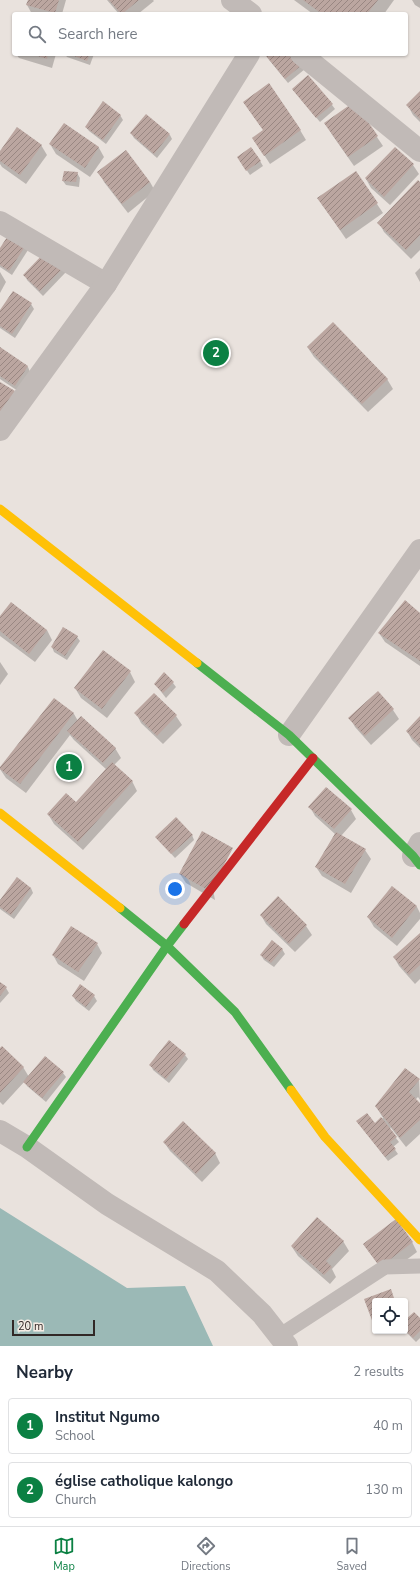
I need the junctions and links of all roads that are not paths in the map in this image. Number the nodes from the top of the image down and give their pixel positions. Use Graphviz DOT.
graph roads {
  1 [pos="248,56"];
  2 [pos="303,56"];
  3 [pos="420,150"];
  4 [pos="0,222"];
  5 [pos="106,284"];
  6 [pos="0,430"];
  7 [pos="0,509"];
  8 [pos="420,550"];
  9 [pos="289,735"];
  10 [pos="313,758"];
  11 [pos="0,814"];
  12 [pos="418,854"];
  13 [pos="167,946"];
  14 [pos="0,1130"];
  15 [pos="27,1147"];
  16 [pos="420,1240"];
  17 [pos="420,1266"];
  18 [pos="283,1341"];
  1 -- 5 [label="street"];
  2 -- 3 [label="street"];
  4 -- 5 [label="street"];
  5 -- 6 [label="street"];
  7 -- 9 [label="street"];
  8 -- 9 [label="street"];
  9 -- 10 [label="street"];
  10 -- 12 [label="street"];
  10 -- 13 [label="street"];
  11 -- 13 [label="street"];
  13 -- 15 [label="street"];
  13 -- 16 [label="street"];
  14 -- 15 [label="street"];
  15 -- 18 [label="street"];
  17 -- 18 [label="lane"];
}
